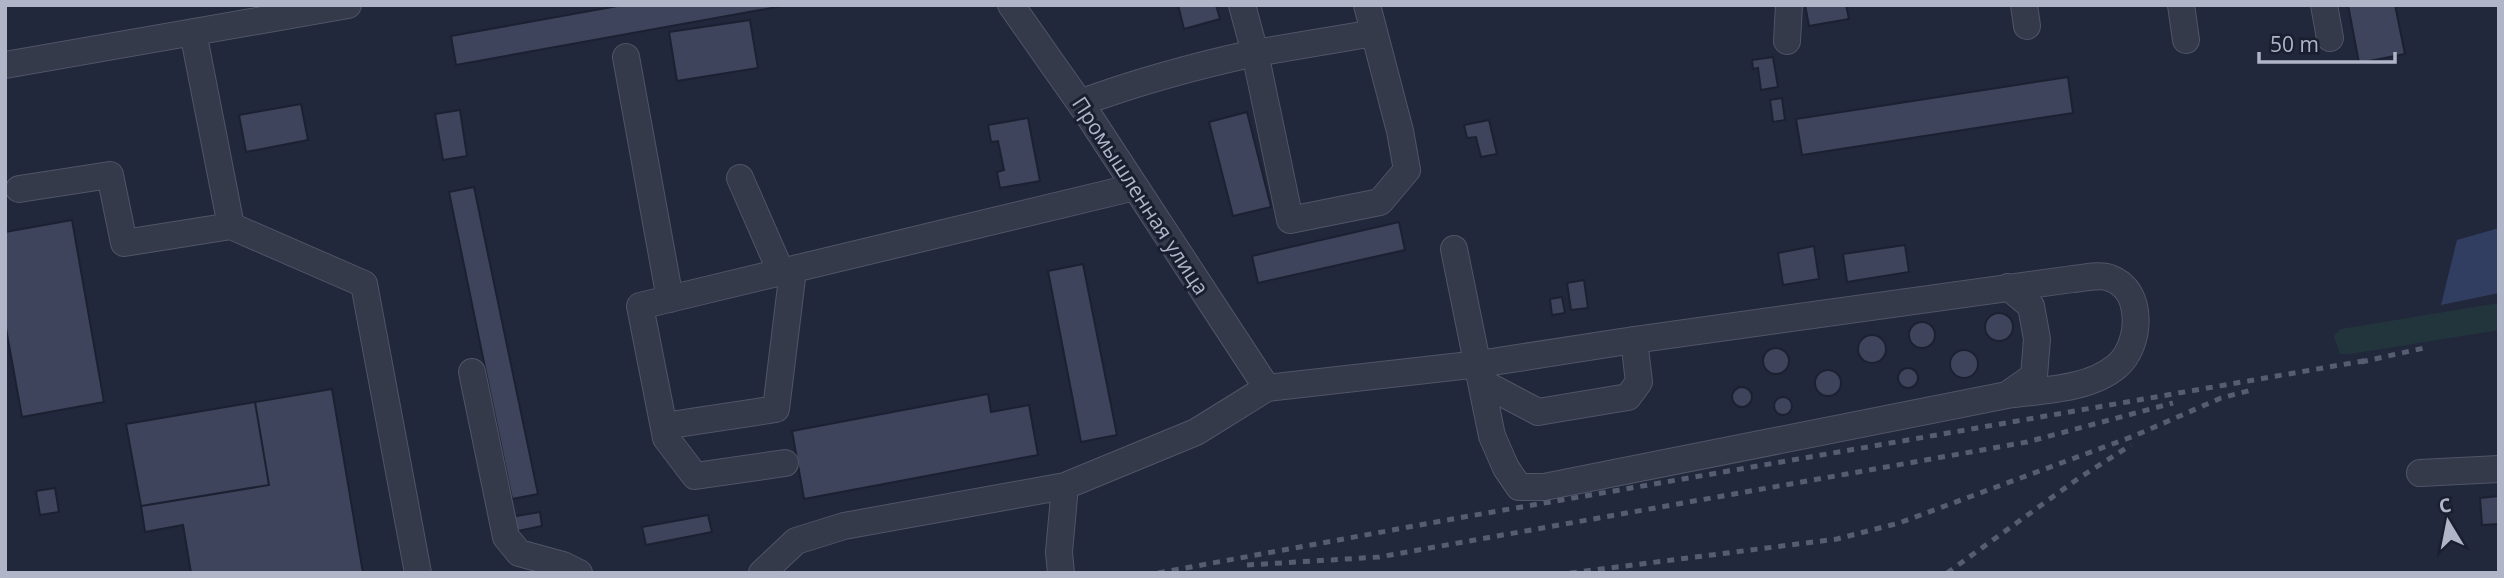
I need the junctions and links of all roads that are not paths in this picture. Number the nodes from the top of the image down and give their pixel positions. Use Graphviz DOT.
graph roads {
  1 [pos="348,5"];
  2 [pos="1011,5"];
  3 [pos="1242,5"];
  4 [pos="1367,5"];
  5 [pos="1789,5"];
  6 [pos="2181,5"];
  7 [pos="2324,5"];
  8 [pos="193,32"];
  9 [pos="1374,33"];
  10 [pos="2330,38"];
  11 [pos="2186,40"];
  12 [pos="1787,41"];
  13 [pos="1255,53"];
  14 [pos="626,57"];
  15 [pos="5,65"];
  16 [pos="1080,103"];
  17 [pos="740,178"];
  18 [pos="1135,187"];
  19 [pos="19,189"];
  20 [pos="231,226"];
  21 [pos="1454,249"];
  22 [pos="787,271"];
  23 [pos="2008,287"];
  24 [pos="670,299"];
  25 [pos="1634,340"];
  26 [pos="472,372"];
  27 [pos="1481,373"];
  28 [pos="1267,388"];
  29 [pos="2007,395"];
  30 [pos="664,426"];
  31 [pos="785,463"];
  32 [pos="2499,469"];
  33 [pos="2420,473"];
  34 [pos="1065,486"];
  35 [pos="764,571"];
  36 [pos="418,573"];
  37 [pos="579,573"];
  38 [pos="1061,573"];
  1 -- 8 [label="street"];
  2 -- 16 [label="street, Промышленная улица"];
  3 -- 13 [label="street"];
  4 -- 9 [label="street"];
  5 -- 12 [label="street"];
  6 -- 11 [label="street"];
  7 -- 10 [label="street"];
  8 -- 15 [label="street"];
  8 -- 20 [label="street"];
  9 -- 13 [label="street"];
  9 -- 13 [label="street"];
  13 -- 16 [label="street"];
  14 -- 24 [label="street"];
  16 -- 18 [label="street, Промышленная улица"];
  17 -- 22 [label="street"];
  18 -- 22 [label="street"];
  18 -- 28 [label="street, Промышленная улица"];
  19 -- 20 [label="street"];
  20 -- 36 [label="street"];
  21 -- 27 [label="street"];
  22 -- 24 [label="street"];
  22 -- 30 [label="street"];
  23 -- 25 [label="street"];
  23 -- 29 [label="street"];
  23 -- 29 [label="street"];
  24 -- 30 [label="street"];
  25 -- 27 [label="street"];
  25 -- 27 [label="street"];
  26 -- 37 [label="street"];
  27 -- 28 [label="street"];
  27 -- 29 [label="street"];
  28 -- 34 [label="street"];
  30 -- 31 [label="street"];
  32 -- 33 [label="street"];
  34 -- 35 [label="street"];
  34 -- 38 [label="street"];
}
